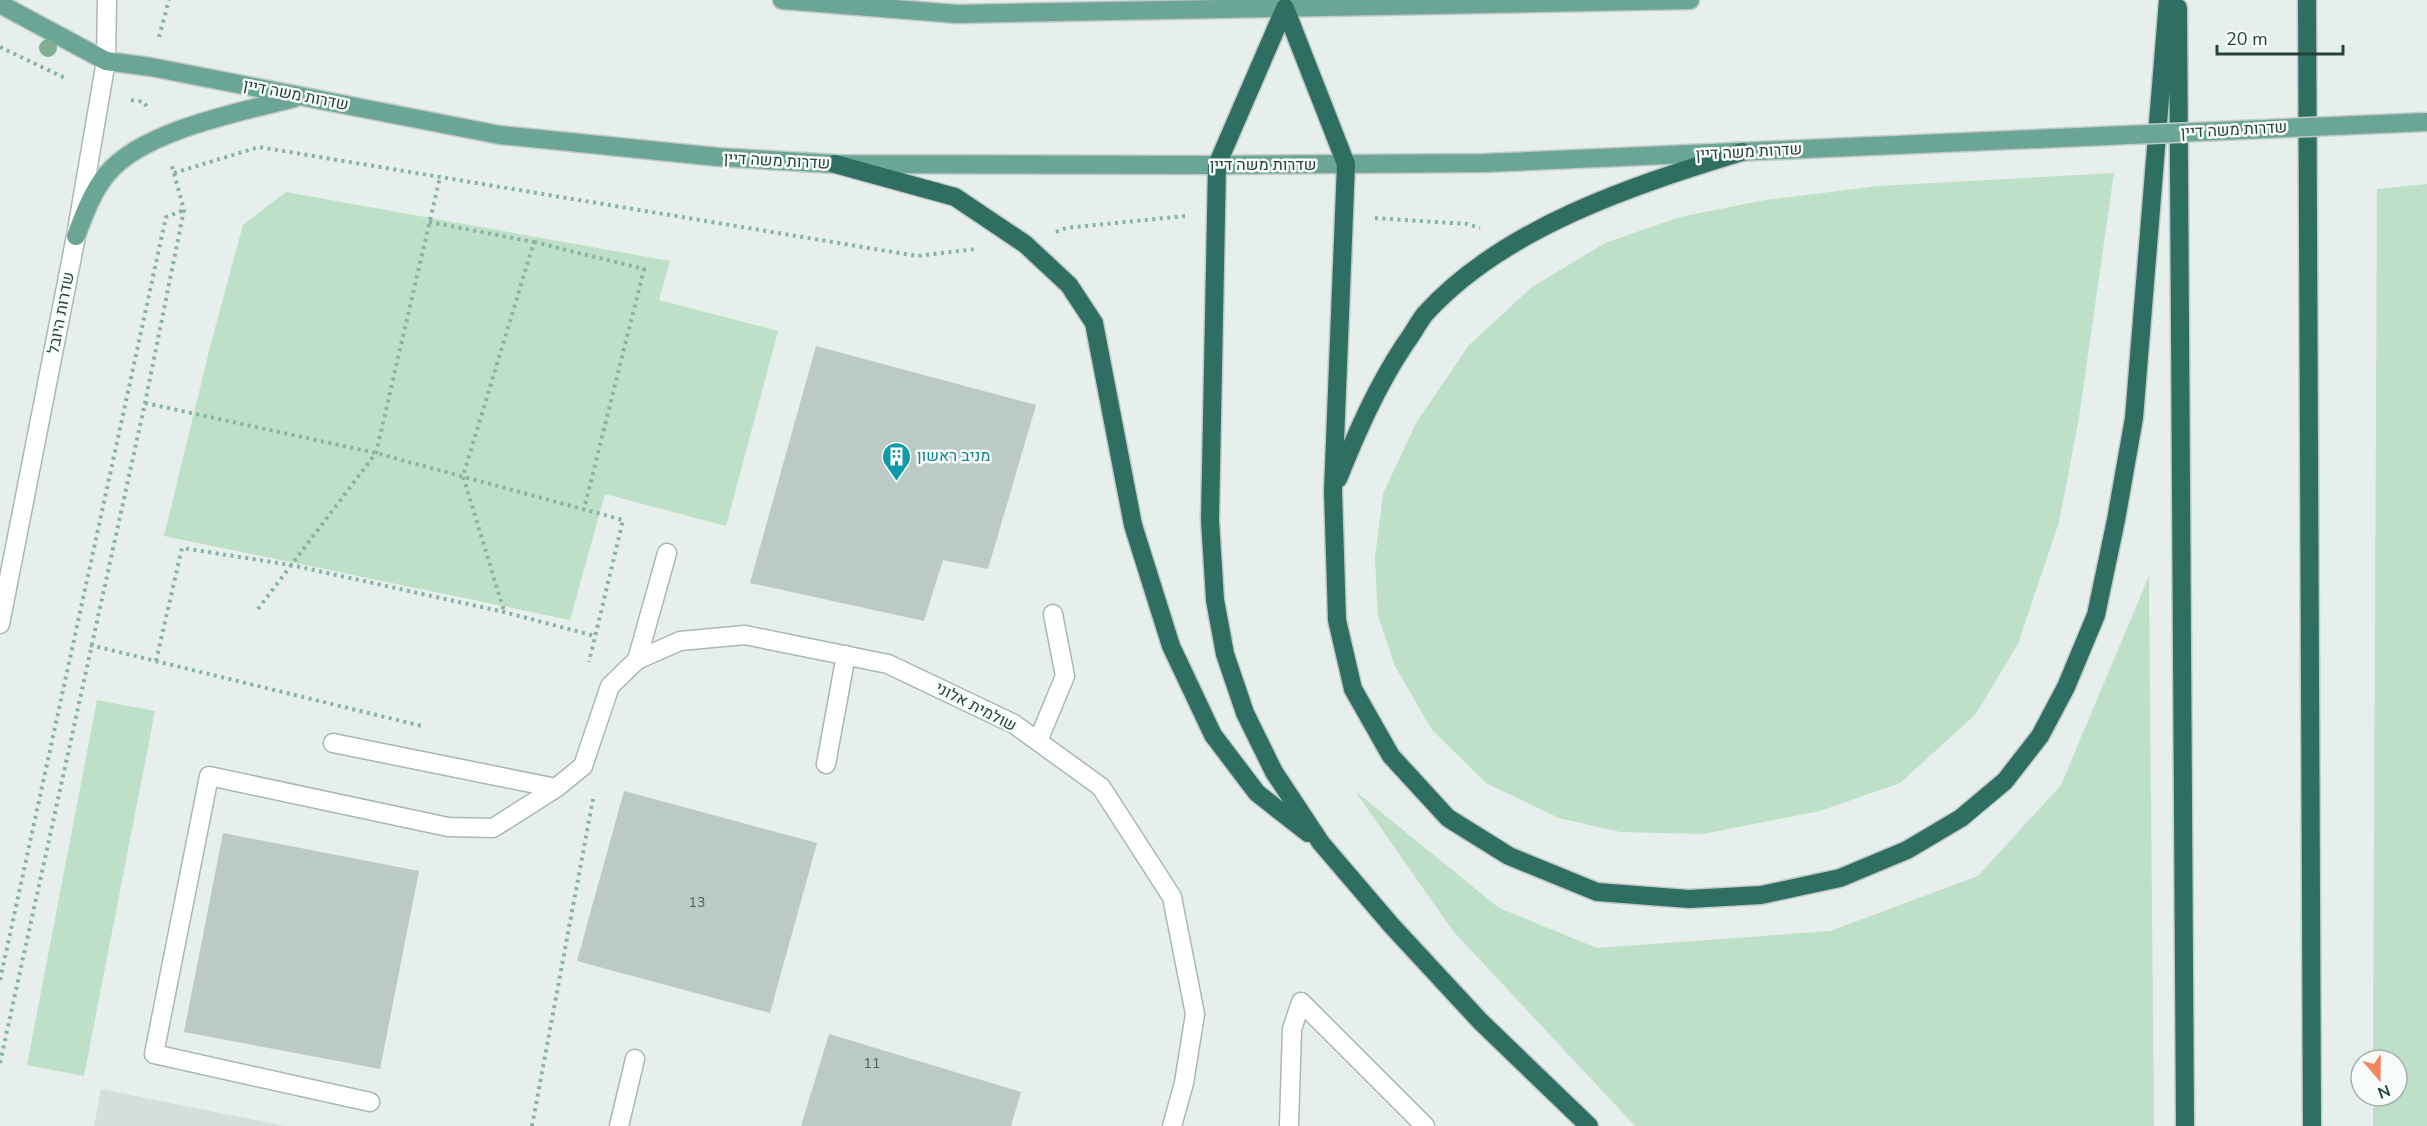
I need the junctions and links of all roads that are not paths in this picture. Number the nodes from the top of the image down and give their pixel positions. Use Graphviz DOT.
graph roads {
  1 [pos="106,0"];
  2 [pos="782,0"];
  3 [pos="1690,0"];
  4 [pos="2168,0"];
  5 [pos="2178,0"];
  6 [pos="2307,0"];
  7 [pos="0,4"];
  8 [pos="1285,8"];
  9 [pos="106,61"];
  10 [pos="300,96"];
  11 [pos="2427,122"];
  12 [pos="1742,152"];
  13 [pos="835,164"];
  14 [pos="1346,164"];
  15 [pos="1216,165"];
  16 [pos="76,236"];
  17 [pos="1333,491"];
  18 [pos="667,553"];
  19 [pos="1053,614"];
  20 [pos="0,624"];
  21 [pos="846,655"];
  22 [pos="637,660"];
  23 [pos="1038,741"];
  24 [pos="333,743"];
  25 [pos="826,764"];
  26 [pos="556,788"];
  27 [pos="1321,843"];
  28 [pos="635,1059"];
  29 [pos="370,1102"];
  30 [pos="619,1126"];
  31 [pos="1172,1126"];
  32 [pos="1289,1126"];
  33 [pos="1425,1126"];
  34 [pos="1589,1126"];
  35 [pos="2185,1126"];
  36 [pos="2312,1126"];
  1 -- 9 [label="street, שדרות היובל"];
  2 -- 8 [label="main road"];
  3 -- 8 [label="main road"];
  4 -- 17 [label="highway"];
  5 -- 35 [label="highway"];
  6 -- 36 [label="highway"];
  7 -- 9 [label="main road"];
  8 -- 14 [label="highway"];
  8 -- 15 [label="highway"];
  9 -- 10 [label="main road, שדרות משה דיין"];
  9 -- 16 [label="street, שדרות היובל"];
  10 -- 13 [label="main road, שדרות משה דיין"];
  10 -- 16 [label="main road"];
  11 -- 12 [label="main road, שדרות משה דיין, bridge"];
  12 -- 14 [label="main road, שדרות משה דיין"];
  12 -- 17 [label="highway"];
  13 -- 15 [label="main road, שדרות משה דיין"];
  13 -- 27 [label="highway"];
  14 -- 15 [label="main road, שדרות משה דיין"];
  14 -- 17 [label="highway"];
  15 -- 27 [label="highway"];
  16 -- 20 [label="street, שדרות היובל"];
  18 -- 22 [label="street"];
  19 -- 23 [label="street"];
  21 -- 22 [label="street, שולמית אלוני"];
  21 -- 23 [label="street, שולמית אלוני"];
  21 -- 25 [label="street"];
  22 -- 26 [label="street, שולמית אלוני"];
  23 -- 31 [label="street, שולמית אלוני"];
  24 -- 26 [label="street"];
  26 -- 29 [label="street"];
  27 -- 34 [label="highway"];
  28 -- 30 [label="street"];
  32 -- 33 [label="street"];
}
